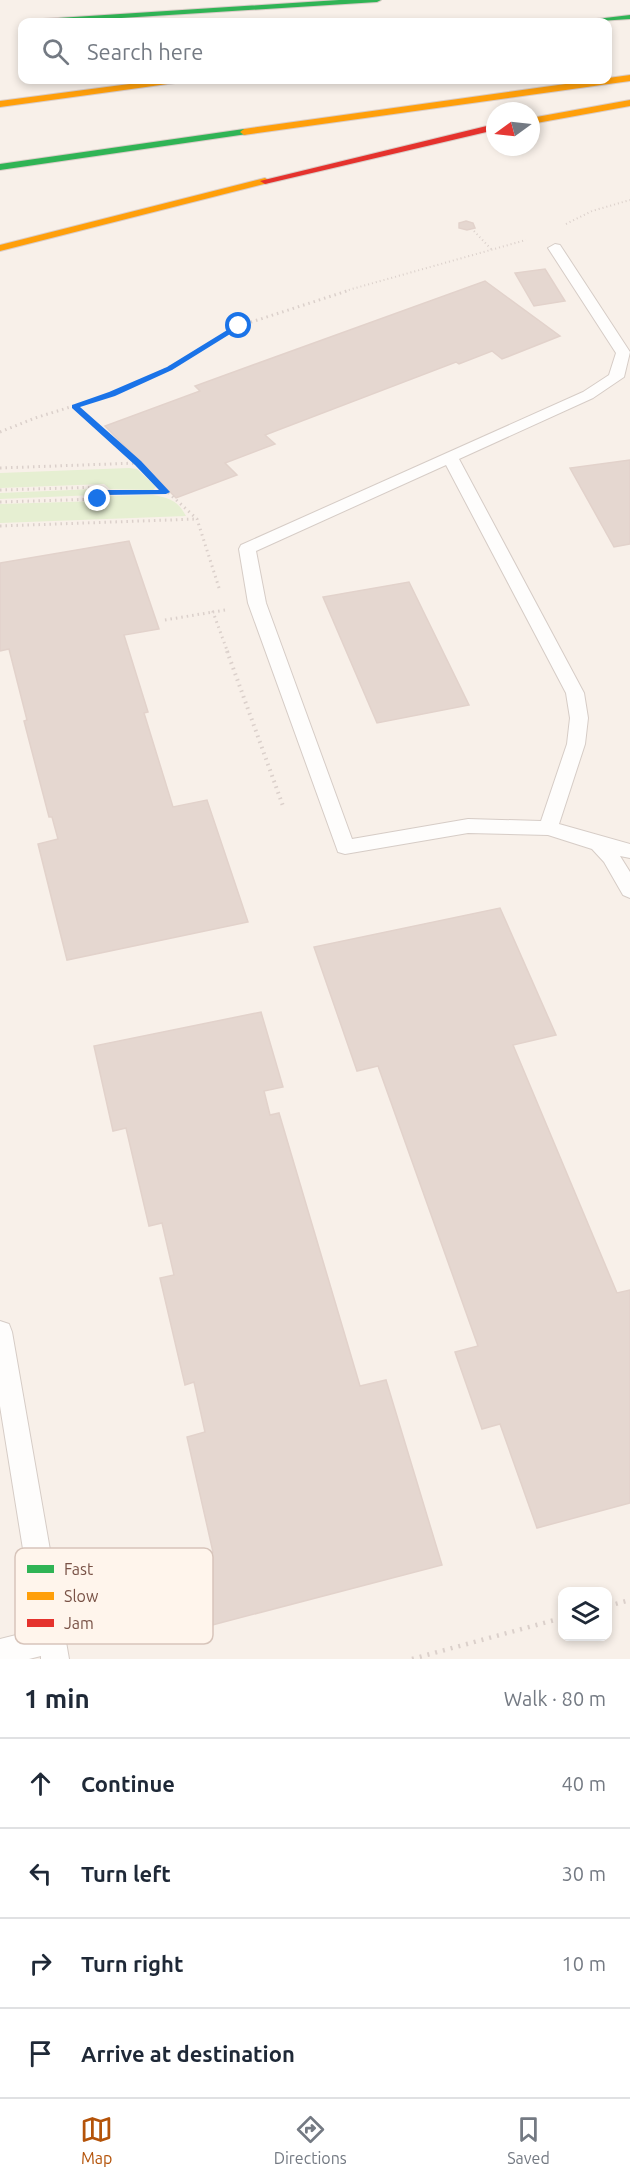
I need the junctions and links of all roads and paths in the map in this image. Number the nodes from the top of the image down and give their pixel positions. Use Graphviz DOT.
graph roads {
  1 [pos="377,0"];
  2 [pos="630,17"];
  3 [pos="98,18"];
  4 [pos="612,19"];
  5 [pos="630,78"];
  6 [pos="612,81"];
  7 [pos="147,84"];
  8 [pos="588,84"];
  9 [pos="630,103"];
  10 [pos="0,104"];
  11 [pos="540,119"];
  12 [pos="486,129"];
  13 [pos="0,167"];
  14 [pos="630,200"];
  15 [pos="564,224"];
  16 [pos="474,231"];
  17 [pos="532,238"];
  18 [pos="0,248"];
  19 [pos="555,248"];
  20 [pos="492,250"];
  21 [pos="74,406"];
  22 [pos="0,432"];
  23 [pos="450,457"];
  24 [pos="138,463"];
  25 [pos="0,468"];
  26 [pos="0,490"];
  27 [pos="166,492"];
  28 [pos="102,493"];
  29 [pos="0,502"];
  30 [pos="197,519"];
  31 [pos="0,526"];
  32 [pos="213,612"];
  33 [pos="165,620"];
  34 [pos="283,806"];
  35 [pos="548,828"];
  36 [pos="598,844"];
  37 [pos="630,850"];
  38 [pos="630,890"];
  39 [pos="0,1332"];
  40 [pos="37,1548"];
  41 [pos="630,1600"];
  42 [pos="612,1605"];
  43 [pos="558,1619"];
  44 [pos="54,1649"];
  45 [pos="0,1653"];
  46 [pos="412,1659"];
  1 -- 3 [label="highway"];
  2 -- 4 [label="highway"];
  5 -- 6 [label="highway"];
  7 -- 10 [label="highway"];
  8 -- 13 [label="highway"];
  9 -- 11 [label="highway"];
  12 -- 18 [label="highway"];
  14 -- 15 [label="path"];
  16 -- 20 [label="path"];
  17 -- 20 [label="path"];
  19 -- 23 [label="lane"];
  20 -- 21 [label="path"];
  21 -- 22 [label="path"];
  21 -- 24 [label="path"];
  23 -- 35 [label="lane"];
  23 -- 35 [label="lane"];
  24 -- 25 [label="path"];
  24 -- 27 [label="path"];
  26 -- 28 [label="path"];
  27 -- 28 [label="path"];
  27 -- 30 [label="path"];
  28 -- 29 [label="path"];
  30 -- 31 [label="path"];
  30 -- 32 [label="path"];
  32 -- 33 [label="path"];
  32 -- 34 [label="path"];
  35 -- 36 [label="lane"];
  36 -- 37 [label="lane"];
  36 -- 38 [label="lane"];
  39 -- 40 [label="lane"];
  41 -- 42 [label="path"];
  43 -- 46 [label="path"];
  44 -- 45 [label="lane"];
}
